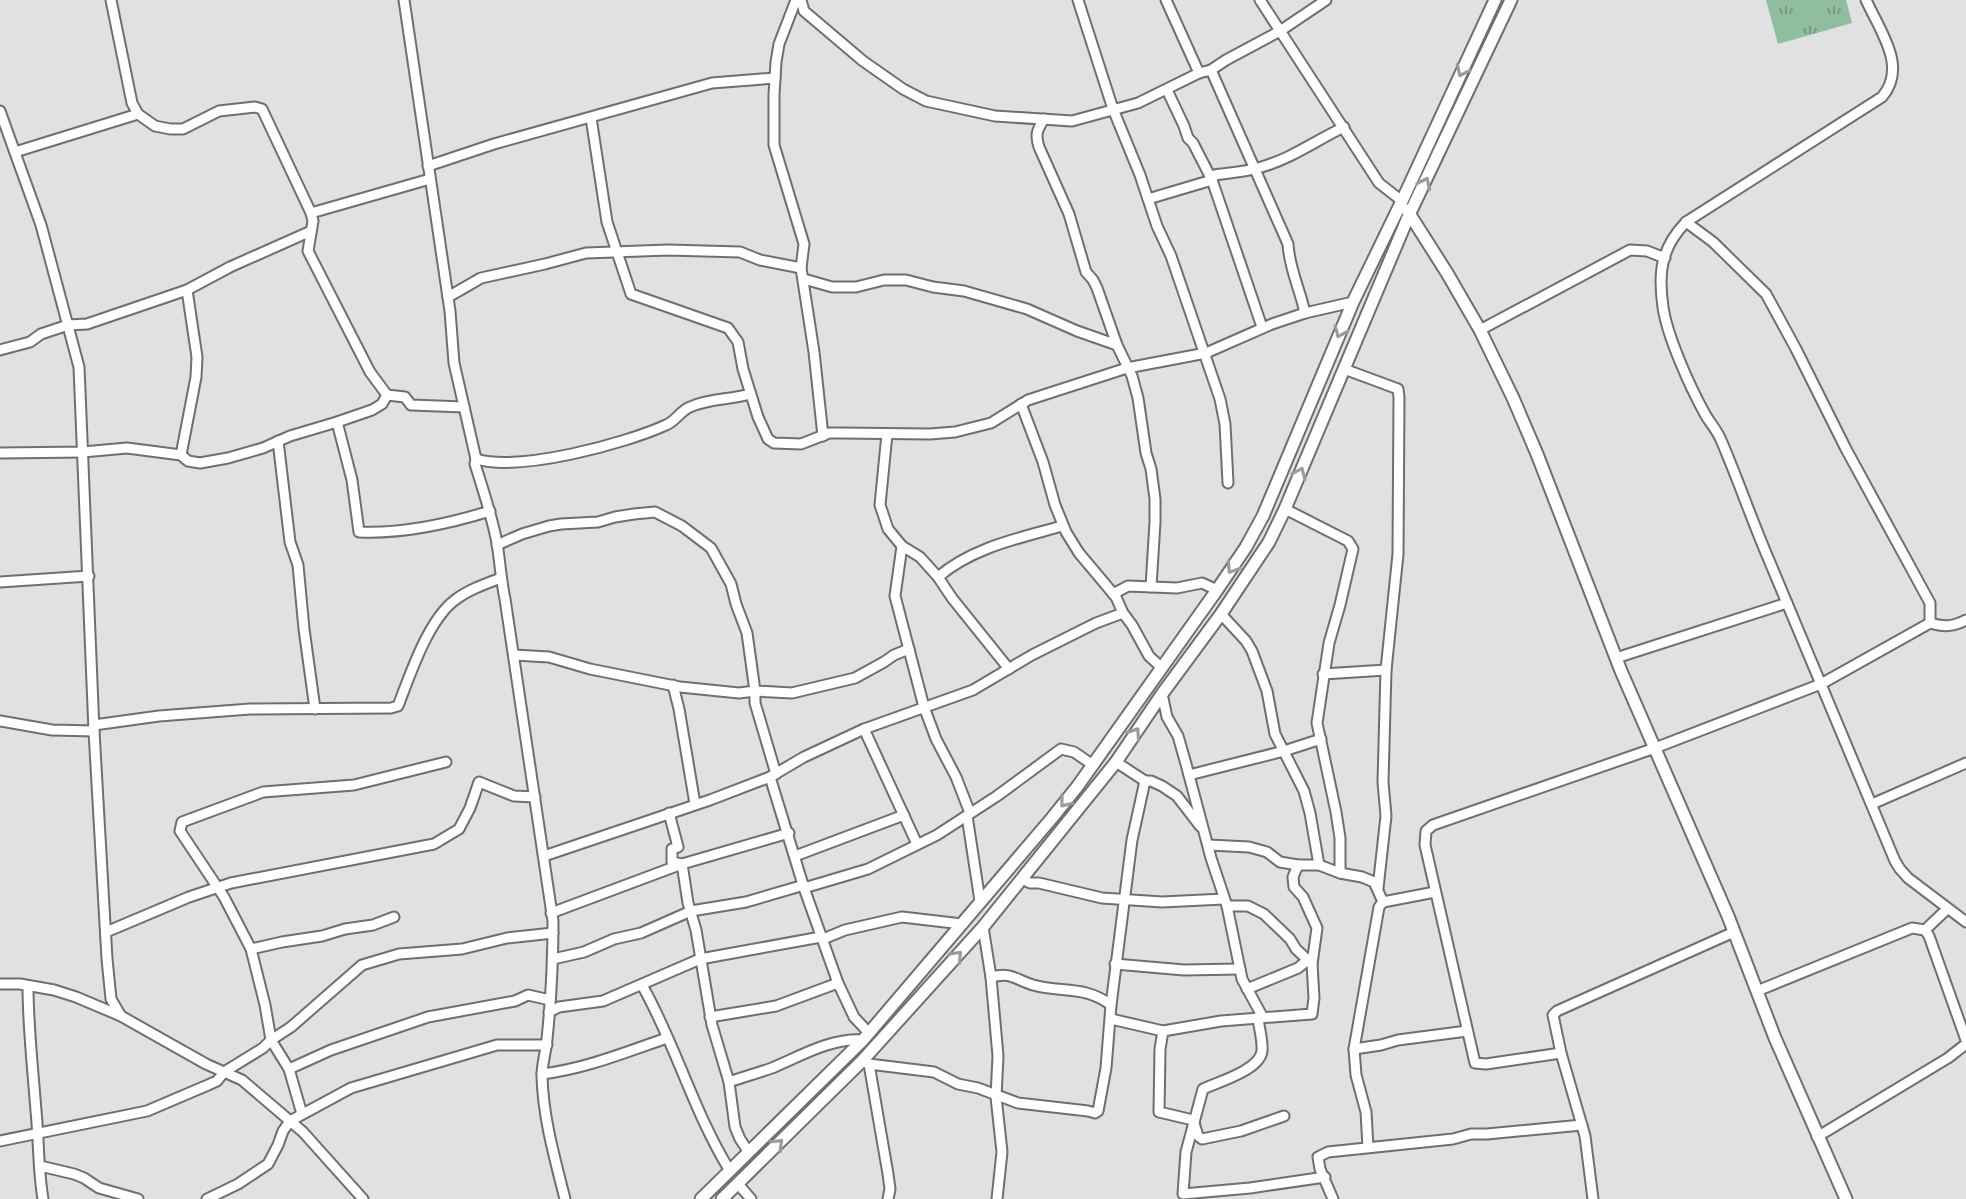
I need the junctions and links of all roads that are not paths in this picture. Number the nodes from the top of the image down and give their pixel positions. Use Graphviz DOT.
graph roads {
  1 [pos="111,0"];
  2 [pos="404,0"];
  3 [pos="798,0"];
  4 [pos="1078,0"];
  5 [pos="1166,0"];
  6 [pos="1260,0"];
  7 [pos="1326,0"];
  8 [pos="1495,0"];
  9 [pos="1511,0"];
  10 [pos="1866,0"];
  11 [pos="1280,31"];
  12 [pos="1211,70"];
  13 [pos="1199,73"];
  14 [pos="775,78"];
  15 [pos="1167,90"];
  16 [pos="1113,109"];
  17 [pos="0,111"];
  18 [pos="138,114"];
  19 [pos="591,118"];
  20 [pos="1044,119"];
  21 [pos="1344,127"];
  22 [pos="15,152"];
  23 [pos="428,166"];
  24 [pos="1255,168"];
  25 [pos="430,179"];
  26 [pos="1212,180"];
  27 [pos="1148,199"];
  28 [pos="1402,201"];
  29 [pos="311,213"];
  30 [pos="1409,215"];
  31 [pos="1686,222"];
  32 [pos="311,231"];
  33 [pos="615,252"];
  34 [pos="1665,258"];
  35 [pos="801,268"];
  36 [pos="804,279"];
  37 [pos="187,290"];
  38 [pos="448,297"];
  39 [pos="1353,302"];
  40 [pos="1305,313"];
  41 [pos="68,325"];
  42 [pos="1262,327"];
  43 [pos="1480,330"];
  44 [pos="1117,345"];
  45 [pos="1,347"];
  46 [pos="1206,353"];
  47 [pos="1127,368"];
  48 [pos="1344,369"];
  49 [pos="750,394"];
  50 [pos="387,395"];
  51 [pos="1021,404"];
  52 [pos="464,407"];
  53 [pos="337,422"];
  54 [pos="887,434"];
  55 [pos="823,436"];
  56 [pos="278,441"];
  57 [pos="83,452"];
  58 [pos="0,453"];
  59 [pos="181,455"];
  60 [pos="476,459"];
  61 [pos="1228,483"];
  62 [pos="1285,509"];
  63 [pos="490,511"];
  64 [pos="1062,526"];
  65 [pos="497,545"];
  66 [pos="902,546"];
  67 [pos="89,576"];
  68 [pos="938,577"];
  69 [pos="501,578"];
  70 [pos="0,582"];
  71 [pos="1151,587"];
  72 [pos="1217,590"];
  73 [pos="1113,594"];
  74 [pos="1787,603"];
  75 [pos="1123,613"];
  76 [pos="1221,614"];
  77 [pos="1966,620"];
  78 [pos="1930,623"];
  79 [pos="909,649"];
  80 [pos="514,655"];
  81 [pos="1616,658"];
  82 [pos="1162,668"];
  83 [pos="1009,669"];
  84 [pos="1386,670"];
  85 [pos="1323,674"];
  86 [pos="1821,684"];
  87 [pos="673,685"];
  88 [pos="755,691"];
  89 [pos="1162,694"];
  90 [pos="924,707"];
  91 [pos="315,709"];
  92 [pos="0,721"];
  93 [pos="94,728"];
  94 [pos="864,729"];
  95 [pos="1321,739"];
  96 [pos="1655,748"];
  97 [pos="1284,751"];
  98 [pos="446,762"];
  99 [pos="1116,762"];
  100 [pos="1966,763"];
  101 [pos="1093,765"];
  102 [pos="1189,775"];
  103 [pos="773,776"];
  104 [pos="1145,781"];
  105 [pos="535,797"];
  106 [pos="695,804"];
  107 [pos="1872,804"];
  108 [pos="669,813"];
  109 [pos="904,815"];
  110 [pos="969,815"];
  111 [pos="1204,832"];
  112 [pos="789,833"];
  113 [pos="917,844"];
  114 [pos="1209,845"];
  115 [pos="544,856"];
  116 [pos="795,856"];
  117 [pos="682,864"];
  118 [pos="1298,865"];
  119 [pos="1319,865"];
  120 [pos="1340,873"];
  121 [pos="1022,879"];
  122 [pos="216,887"];
  123 [pos="804,887"];
  124 [pos="1378,888"];
  125 [pos="1435,892"];
  126 [pos="1125,899"];
  127 [pos="980,901"];
  128 [pos="1226,902"];
  129 [pos="1383,902"];
  130 [pos="1947,909"];
  131 [pos="691,911"];
  132 [pos="551,913"];
  133 [pos="394,917"];
  134 [pos="1966,922"];
  135 [pos="962,924"];
  136 [pos="983,927"];
  137 [pos="1925,930"];
  138 [pos="106,932"];
  139 [pos="1734,932"];
  140 [pos="553,933"];
  141 [pos="822,938"];
  142 [pos="251,949"];
  143 [pos="553,959"];
  144 [pos="700,959"];
  145 [pos="1310,962"];
  146 [pos="1115,964"];
  147 [pos="1240,969"];
  148 [pos="991,977"];
  149 [pos="838,983"];
  150 [pos="0,984"];
  151 [pos="642,985"];
  152 [pos="28,986"];
  153 [pos="1247,989"];
  154 [pos="1757,991"];
  155 [pos="550,1000"];
  156 [pos="1111,1005"];
  157 [pos="549,1012"];
  158 [pos="121,1016"];
  159 [pos="710,1017"];
  160 [pos="1258,1018"];
  161 [pos="1111,1019"];
  162 [pos="1163,1031"];
  163 [pos="1467,1031"];
  164 [pos="866,1037"];
  165 [pos="667,1038"];
  166 [pos="271,1040"];
  167 [pos="1966,1042"];
  168 [pos="547,1045"];
  169 [pos="1354,1049"];
  170 [pos="1561,1053"];
  171 [pos="866,1062"];
  172 [pos="289,1069"];
  173 [pos="224,1072"];
  174 [pos="542,1074"];
  175 [pos="729,1082"];
  176 [pos="996,1097"];
  177 [pos="302,1114"];
  178 [pos="1284,1116"];
  179 [pos="1193,1120"];
  180 [pos="290,1121"];
  181 [pos="1582,1125"];
  182 [pos="38,1133"];
  183 [pos="1817,1137"];
  184 [pos="0,1141"];
  185 [pos="1368,1147"];
  186 [pos="748,1151"];
  187 [pos="40,1166"];
  188 [pos="730,1171"];
  189 [pos="1325,1177"];
  190 [pos="738,1184"];
  191 [pos="43,1199"];
  192 [pos="138,1199"];
  193 [pos="207,1199"];
  194 [pos="363,1199"];
  195 [pos="565,1199"];
  196 [pos="701,1199"];
  197 [pos="722,1199"];
  198 [pos="751,1199"];
  199 [pos="888,1199"];
  200 [pos="997,1199"];
  201 [pos="1333,1199"];
  202 [pos="1593,1199"];
  203 [pos="1845,1199"];
  1 -- 18 [label="street"];
  2 -- 23 [label="street"];
  3 -- 14 [label="street"];
  3 -- 20 [label="street"];
  4 -- 16 [label="street"];
  5 -- 13 [label="street"];
  6 -- 11 [label="street"];
  7 -- 11 [label="street"];
  8 -- 28 [label="street, one-way"];
  30 -- 9 [label="street, one-way"];
  10 -- 31 [label="street"];
  11 -- 12 [label="street"];
  11 -- 21 [label="street"];
  12 -- 13 [label="street"];
  12 -- 24 [label="street"];
  13 -- 15 [label="street"];
  14 -- 19 [label="street"];
  14 -- 35 [label="street"];
  15 -- 16 [label="street"];
  15 -- 26 [label="street"];
  16 -- 20 [label="street"];
  16 -- 27 [label="street"];
  17 -- 22 [label="street"];
  18 -- 22 [label="street"];
  18 -- 29 [label="street"];
  19 -- 23 [label="street"];
  19 -- 33 [label="street"];
  20 -- 44 [label="street"];
  21 -- 24 [label="street"];
  21 -- 28 [label="street"];
  22 -- 41 [label="street"];
  23 -- 25 [label="street"];
  24 -- 26 [label="street"];
  24 -- 40 [label="street"];
  25 -- 29 [label="street"];
  25 -- 38 [label="street"];
  26 -- 27 [label="street"];
  26 -- 42 [label="street"];
  27 -- 46 [label="street"];
  28 -- 30 [label="street"];
  28 -- 39 [label="street"];
  29 -- 32 [label="street"];
  30 -- 43 [label="street"];
  30 -- 48 [label="street"];
  31 -- 34 [label="street"];
  31 -- 78 [label="street"];
  32 -- 37 [label="street"];
  32 -- 50 [label="street"];
  33 -- 35 [label="street"];
  33 -- 38 [label="street"];
  33 -- 49 [label="street"];
  34 -- 43 [label="street"];
  34 -- 74 [label="street"];
  35 -- 36 [label="street"];
  36 -- 44 [label="street"];
  36 -- 55 [label="street"];
  37 -- 41 [label="street"];
  37 -- 59 [label="street"];
  38 -- 52 [label="street"];
  39 -- 40 [label="street"];
  39 -- 72 [label="street, one-way"];
  40 -- 42 [label="street"];
  41 -- 45 [label="street"];
  41 -- 57 [label="street"];
  42 -- 46 [label="street"];
  43 -- 81 [label="street"];
  44 -- 47 [label="street"];
  46 -- 47 [label="street"];
  46 -- 61 [label="street"];
  47 -- 51 [label="street"];
  47 -- 71 [label="street"];
  62 -- 48 [label="street, one-way"];
  48 -- 84 [label="street"];
  49 -- 55 [label="street"];
  49 -- 60 [label="street"];
  50 -- 52 [label="street"];
  50 -- 53 [label="street"];
  51 -- 54 [label="street"];
  51 -- 64 [label="street"];
  52 -- 60 [label="street"];
  53 -- 56 [label="street"];
  53 -- 63 [label="street"];
  54 -- 55 [label="street"];
  54 -- 66 [label="street"];
  56 -- 59 [label="street"];
  56 -- 91 [label="street"];
  57 -- 58 [label="street"];
  57 -- 59 [label="street"];
  57 -- 67 [label="street"];
  60 -- 63 [label="street"];
  62 -- 76 [label="street"];
  62 -- 85 [label="street"];
  63 -- 65 [label="street"];
  64 -- 68 [label="street"];
  64 -- 73 [label="street"];
  65 -- 69 [label="street"];
  65 -- 88 [label="street"];
  66 -- 68 [label="street"];
  66 -- 79 [label="street"];
  67 -- 70 [label="street"];
  67 -- 93 [label="street"];
  68 -- 83 [label="street"];
  69 -- 80 [label="street"];
  69 -- 91 [label="street"];
  71 -- 72 [label="street"];
  71 -- 73 [label="street"];
  72 -- 82 [label="street"];
  73 -- 75 [label="street"];
  74 -- 81 [label="street"];
  74 -- 86 [label="street"];
  75 -- 82 [label="street"];
  75 -- 83 [label="street"];
  76 -- 89 [label="street"];
  76 -- 97 [label="street"];
  77 -- 78 [label="street"];
  78 -- 86 [label="street"];
  79 -- 88 [label="street"];
  79 -- 90 [label="street"];
  80 -- 87 [label="street"];
  80 -- 105 [label="street"];
  81 -- 96 [label="street"];
  82 -- 101 [label="street"];
  83 -- 90 [label="street"];
  84 -- 85 [label="street"];
  84 -- 124 [label="street"];
  85 -- 95 [label="street"];
  86 -- 96 [label="street"];
  86 -- 107 [label="street"];
  87 -- 88 [label="street"];
  87 -- 106 [label="street"];
  88 -- 103 [label="street"];
  99 -- 89 [label="street, one-way"];
  89 -- 102 [label="street"];
  90 -- 94 [label="street"];
  90 -- 110 [label="street"];
  91 -- 93 [label="street"];
  92 -- 93 [label="street"];
  93 -- 138 [label="street"];
  94 -- 103 [label="street"];
  94 -- 109 [label="street"];
  95 -- 97 [label="street"];
  95 -- 120 [label="street"];
  96 -- 125 [label="street"];
  96 -- 139 [label="street"];
  97 -- 102 [label="street"];
  97 -- 119 [label="street"];
  98 -- 122 [label="street"];
  99 -- 104 [label="street"];
  99 -- 121 [label="street"];
  100 -- 107 [label="street"];
  101 -- 110 [label="street"];
  101 -- 127 [label="street, one-way"];
  102 -- 111 [label="street"];
  103 -- 106 [label="street"];
  103 -- 112 [label="street"];
  104 -- 111 [label="street"];
  104 -- 126 [label="street"];
  105 -- 115 [label="street"];
  105 -- 122 [label="street"];
  106 -- 108 [label="street"];
  107 -- 130 [label="street"];
  108 -- 115 [label="street"];
  108 -- 117 [label="street"];
  109 -- 113 [label="street"];
  109 -- 116 [label="street"];
  110 -- 113 [label="street"];
  110 -- 127 [label="street"];
  111 -- 114 [label="street"];
  112 -- 116 [label="street"];
  112 -- 117 [label="street"];
  113 -- 123 [label="street"];
  114 -- 118 [label="street"];
  114 -- 128 [label="street"];
  115 -- 132 [label="street"];
  116 -- 123 [label="street"];
  117 -- 131 [label="street"];
  117 -- 132 [label="street"];
  118 -- 119 [label="street"];
  118 -- 145 [label="street"];
  119 -- 120 [label="street"];
  120 -- 124 [label="street"];
  121 -- 126 [label="street"];
  121 -- 136 [label="street"];
  122 -- 138 [label="street"];
  122 -- 142 [label="street"];
  123 -- 131 [label="street"];
  123 -- 141 [label="street"];
  124 -- 129 [label="street"];
  125 -- 129 [label="street"];
  125 -- 163 [label="street"];
  126 -- 128 [label="street"];
  126 -- 146 [label="street"];
  127 -- 135 [label="street"];
  128 -- 145 [label="street"];
  128 -- 147 [label="street"];
  129 -- 169 [label="street"];
  130 -- 134 [label="street"];
  130 -- 137 [label="street"];
  131 -- 143 [label="street"];
  131 -- 144 [label="street"];
  132 -- 140 [label="street"];
  133 -- 142 [label="street"];
  135 -- 141 [label="street"];
  135 -- 164 [label="street"];
  136 -- 148 [label="street"];
  171 -- 136 [label="street, one-way"];
  137 -- 154 [label="street"];
  137 -- 167 [label="street"];
  138 -- 158 [label="street"];
  139 -- 154 [label="street"];
  139 -- 170 [label="street"];
  140 -- 143 [label="street"];
  140 -- 166 [label="street"];
  141 -- 144 [label="street"];
  141 -- 149 [label="street"];
  142 -- 166 [label="street"];
  143 -- 155 [label="street"];
  144 -- 151 [label="street"];
  144 -- 159 [label="street"];
  145 -- 153 [label="street"];
  145 -- 160 [label="street"];
  146 -- 147 [label="street"];
  146 -- 156 [label="street"];
  147 -- 153 [label="street"];
  148 -- 156 [label="street"];
  148 -- 176 [label="street"];
  149 -- 159 [label="street"];
  149 -- 164 [label="street"];
  150 -- 152 [label="street"];
  151 -- 157 [label="street"];
  151 -- 165 [label="street"];
  152 -- 158 [label="street"];
  152 -- 182 [label="street"];
  153 -- 160 [label="street"];
  154 -- 183 [label="street"];
  155 -- 157 [label="street"];
  155 -- 172 [label="street"];
  156 -- 161 [label="street"];
  157 -- 168 [label="street"];
  158 -- 173 [label="street"];
  159 -- 175 [label="street"];
  160 -- 162 [label="street"];
  160 -- 179 [label="street"];
  161 -- 162 [label="street"];
  161 -- 176 [label="street"];
  162 -- 179 [label="street"];
  163 -- 169 [label="street"];
  163 -- 170 [label="street"];
  164 -- 175 [label="street"];
  164 -- 186 [label="street"];
  165 -- 174 [label="street"];
  165 -- 188 [label="street"];
  166 -- 172 [label="street"];
  166 -- 173 [label="street"];
  167 -- 183 [label="street"];
  168 -- 174 [label="street"];
  168 -- 177 [label="street"];
  169 -- 185 [label="street"];
  170 -- 181 [label="street"];
  171 -- 176 [label="street"];
  190 -- 171 [label="street, one-way"];
  171 -- 199 [label="street"];
  172 -- 177 [label="street"];
  173 -- 180 [label="street"];
  173 -- 182 [label="street"];
  174 -- 195 [label="street"];
  175 -- 186 [label="street"];
  176 -- 200 [label="street"];
  177 -- 180 [label="street"];
  178 -- 179 [label="street"];
  179 -- 189 [label="street"];
  180 -- 193 [label="street"];
  180 -- 194 [label="street"];
  181 -- 185 [label="street"];
  181 -- 202 [label="street"];
  182 -- 184 [label="street"];
  182 -- 187 [label="street"];
  183 -- 203 [label="street"];
  185 -- 189 [label="street"];
  186 -- 188 [label="street"];
  187 -- 191 [label="street"];
  187 -- 192 [label="street"];
  188 -- 196 [label="street"];
  189 -- 201 [label="street"];
  190 -- 197 [label="street"];
  190 -- 198 [label="street"];
}
